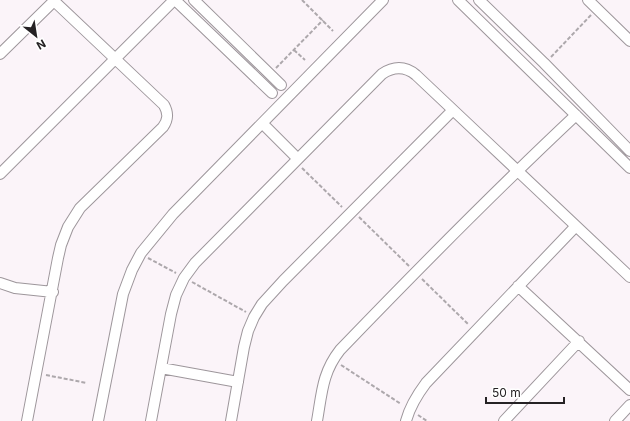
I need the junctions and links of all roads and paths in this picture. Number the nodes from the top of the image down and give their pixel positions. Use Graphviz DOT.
graph roads {
  1 [pos="53,0"];
  2 [pos="174,0"];
  3 [pos="194,0"];
  4 [pos="302,0"];
  5 [pos="383,0"];
  6 [pos="458,0"];
  7 [pos="479,0"];
  8 [pos="588,0"];
  9 [pos="597,9"];
  10 [pos="323,20"];
  11 [pos="333,31"];
  12 [pos="630,41"];
  13 [pos="239,44"];
  14 [pos="294,50"];
  15 [pos="0,54"];
  16 [pos="230,54"];
  17 [pos="115,59"];
  18 [pos="305,60"];
  19 [pos="544,64"];
  20 [pos="270,74"];
  21 [pos="281,85"];
  22 [pos="272,93"];
  23 [pos="453,110"];
  24 [pos="576,116"];
  25 [pos="262,124"];
  26 [pos="630,151"];
  27 [pos="297,160"];
  28 [pos="630,168"];
  29 [pos="517,170"];
  30 [pos="0,174"];
  31 [pos="350,215"];
  32 [pos="576,226"];
  33 [pos="140,253"];
  34 [pos="630,277"];
  35 [pos="184,278"];
  36 [pos="0,283"];
  37 [pos="518,286"];
  38 [pos="52,292"];
  39 [pos="254,317"];
  40 [pos="580,342"];
  41 [pos="332,360"];
  42 [pos="161,368"];
  43 [pos="37,373"];
  44 [pos="238,382"];
  45 [pos="87,383"];
  46 [pos="630,390"];
  47 [pos="630,405"];
  48 [pos="410,409"];
  49 [pos="27,421"];
  50 [pos="98,421"];
  51 [pos="151,421"];
  52 [pos="231,421"];
  53 [pos="317,421"];
  54 [pos="406,421"];
  55 [pos="427,421"];
  56 [pos="504,421"];
  57 [pos="615,421"];
  1 -- 15 [label="street"];
  1 -- 17 [label="street"];
  2 -- 16 [label="street"];
  2 -- 17 [label="street"];
  3 -- 13 [label="street"];
  4 -- 10 [label="path"];
  5 -- 25 [label="street"];
  6 -- 24 [label="street"];
  7 -- 19 [label="street"];
  8 -- 9 [label="street"];
  9 -- 12 [label="street"];
  9 -- 19 [label="path"];
  10 -- 11 [label="path"];
  10 -- 14 [label="path"];
  13 -- 16 [label="street"];
  13 -- 20 [label="street"];
  14 -- 18 [label="path"];
  14 -- 20 [label="path"];
  16 -- 22 [label="street"];
  17 -- 30 [label="street"];
  17 -- 38 [label="street"];
  19 -- 26 [label="street"];
  20 -- 21 [label="street"];
  23 -- 27 [label="street"];
  23 -- 29 [label="street"];
  23 -- 31 [label="street"];
  24 -- 28 [label="street"];
  24 -- 29 [label="street"];
  25 -- 27 [label="street"];
  25 -- 33 [label="street"];
  27 -- 31 [label="path"];
  27 -- 35 [label="street"];
  29 -- 32 [label="street"];
  29 -- 41 [label="street"];
  31 -- 39 [label="street"];
  32 -- 34 [label="street"];
  32 -- 37 [label="street"];
  33 -- 35 [label="path"];
  33 -- 50 [label="street"];
  35 -- 39 [label="path"];
  35 -- 42 [label="street"];
  36 -- 38 [label="street"];
  37 -- 40 [label="street"];
  37 -- 48 [label="street"];
  38 -- 43 [label="street"];
  39 -- 44 [label="street"];
  40 -- 46 [label="street"];
  40 -- 56 [label="street"];
  41 -- 48 [label="path"];
  41 -- 53 [label="street"];
  42 -- 44 [label="street"];
  42 -- 51 [label="street"];
  43 -- 45 [label="path"];
  43 -- 49 [label="street"];
  44 -- 52 [label="street"];
  47 -- 57 [label="street"];
  48 -- 54 [label="street"];
  48 -- 55 [label="path"];
}
